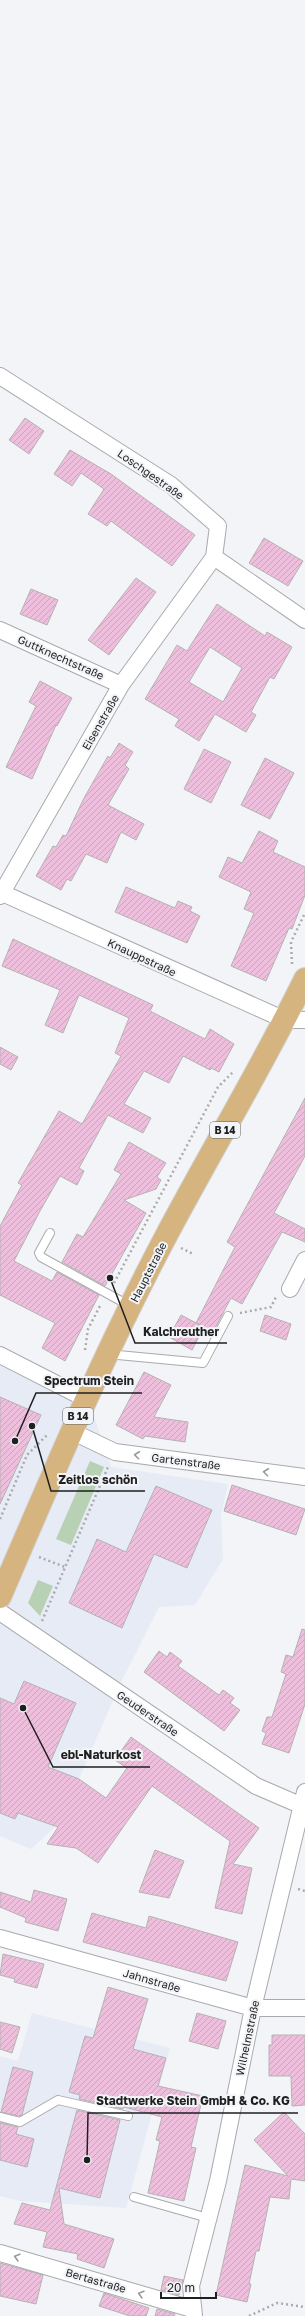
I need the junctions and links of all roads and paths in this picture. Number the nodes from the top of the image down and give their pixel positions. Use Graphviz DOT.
graph roads {
  1 [pos="0,376"];
  2 [pos="214,557"];
  3 [pos="305,620"];
  4 [pos="0,630"];
  5 [pos="122,685"];
  6 [pos="0,894"];
  7 [pos="305,913"];
  8 [pos="299,974"];
  9 [pos="295,1020"];
  10 [pos="50,1233"];
  11 [pos="305,1260"];
  12 [pos="290,1289"];
  13 [pos="131,1307"];
  14 [pos="228,1316"];
  15 [pos="109,1351"];
  16 [pos="0,1355"];
  17 [pos="86,1399"];
  18 [pos="72,1431"];
  19 [pos="115,1452"];
  20 [pos="305,1477"];
  21 [pos="21,1549"];
  22 [pos="65,1567"];
  23 [pos="0,1597"];
  24 [pos="0,1612"];
  25 [pos="35,1635"];
  26 [pos="303,1800"];
  27 [pos="0,1938"];
  28 [pos="253,2008"];
  29 [pos="305,2008"];
  30 [pos="128,2116"];
  31 [pos="0,2117"];
  32 [pos="134,2197"];
  33 [pos="208,2218"];
  34 [pos="0,2253"];
  35 [pos="305,2307"];
  36 [pos="193,2312"];
  37 [pos="249,2316"];
  1 -- 2 [label="street, Loschgestraße"];
  2 -- 3 [label="street"];
  2 -- 5 [label="street, Eisenstraße"];
  4 -- 5 [label="street, Guttknechtstraße"];
  5 -- 6 [label="street, Eisenstraße"];
  6 -- 9 [label="street, Knauppstraße"];
  7 -- 8 [label="path"];
  8 -- 9 [label="main road, Hauptstraße / B 14"];
  9 -- 13 [label="main road, Hauptstraße / B 14"];
  10 -- 13 [label="lane"];
  11 -- 12 [label="street"];
  12 -- 14 [label="path"];
  13 -- 15 [label="main road, Hauptstraße / B 14"];
  14 -- 15 [label="lane"];
  15 -- 17 [label="main road, Hauptstraße / B 14"];
  16 -- 17 [label="street"];
  17 -- 18 [label="main road, Hauptstraße / B 14"];
  18 -- 19 [label="street, Gartenstraße"];
  18 -- 21 [label="main road, Hauptstraße / B 14"];
  20 -- 19 [label="street, Gartenstraße, one-way"];
  19 -- 22 [label="path"];
  21 -- 22 [label="path"];
  21 -- 23 [label="main road, Hauptstraße / B 14"];
  22 -- 25 [label="path"];
  24 -- 25 [label="street, Geuderstraße"];
  25 -- 26 [label="street, Geuderstraße"];
  26 -- 28 [label="street, Wilhelmstraße"];
  27 -- 28 [label="street, Jahnstraße"];
  28 -- 29 [label="street, Jahnstraße"];
  28 -- 33 [label="street, Wilhelmstraße"];
  30 -- 31 [label="lane"];
  32 -- 33 [label="lane"];
  33 -- 36 [label="street, Wilhelmstraße"];
  36 -- 34 [label="street, Bertastraße, one-way"];
  35 -- 37 [label="path"];
}
